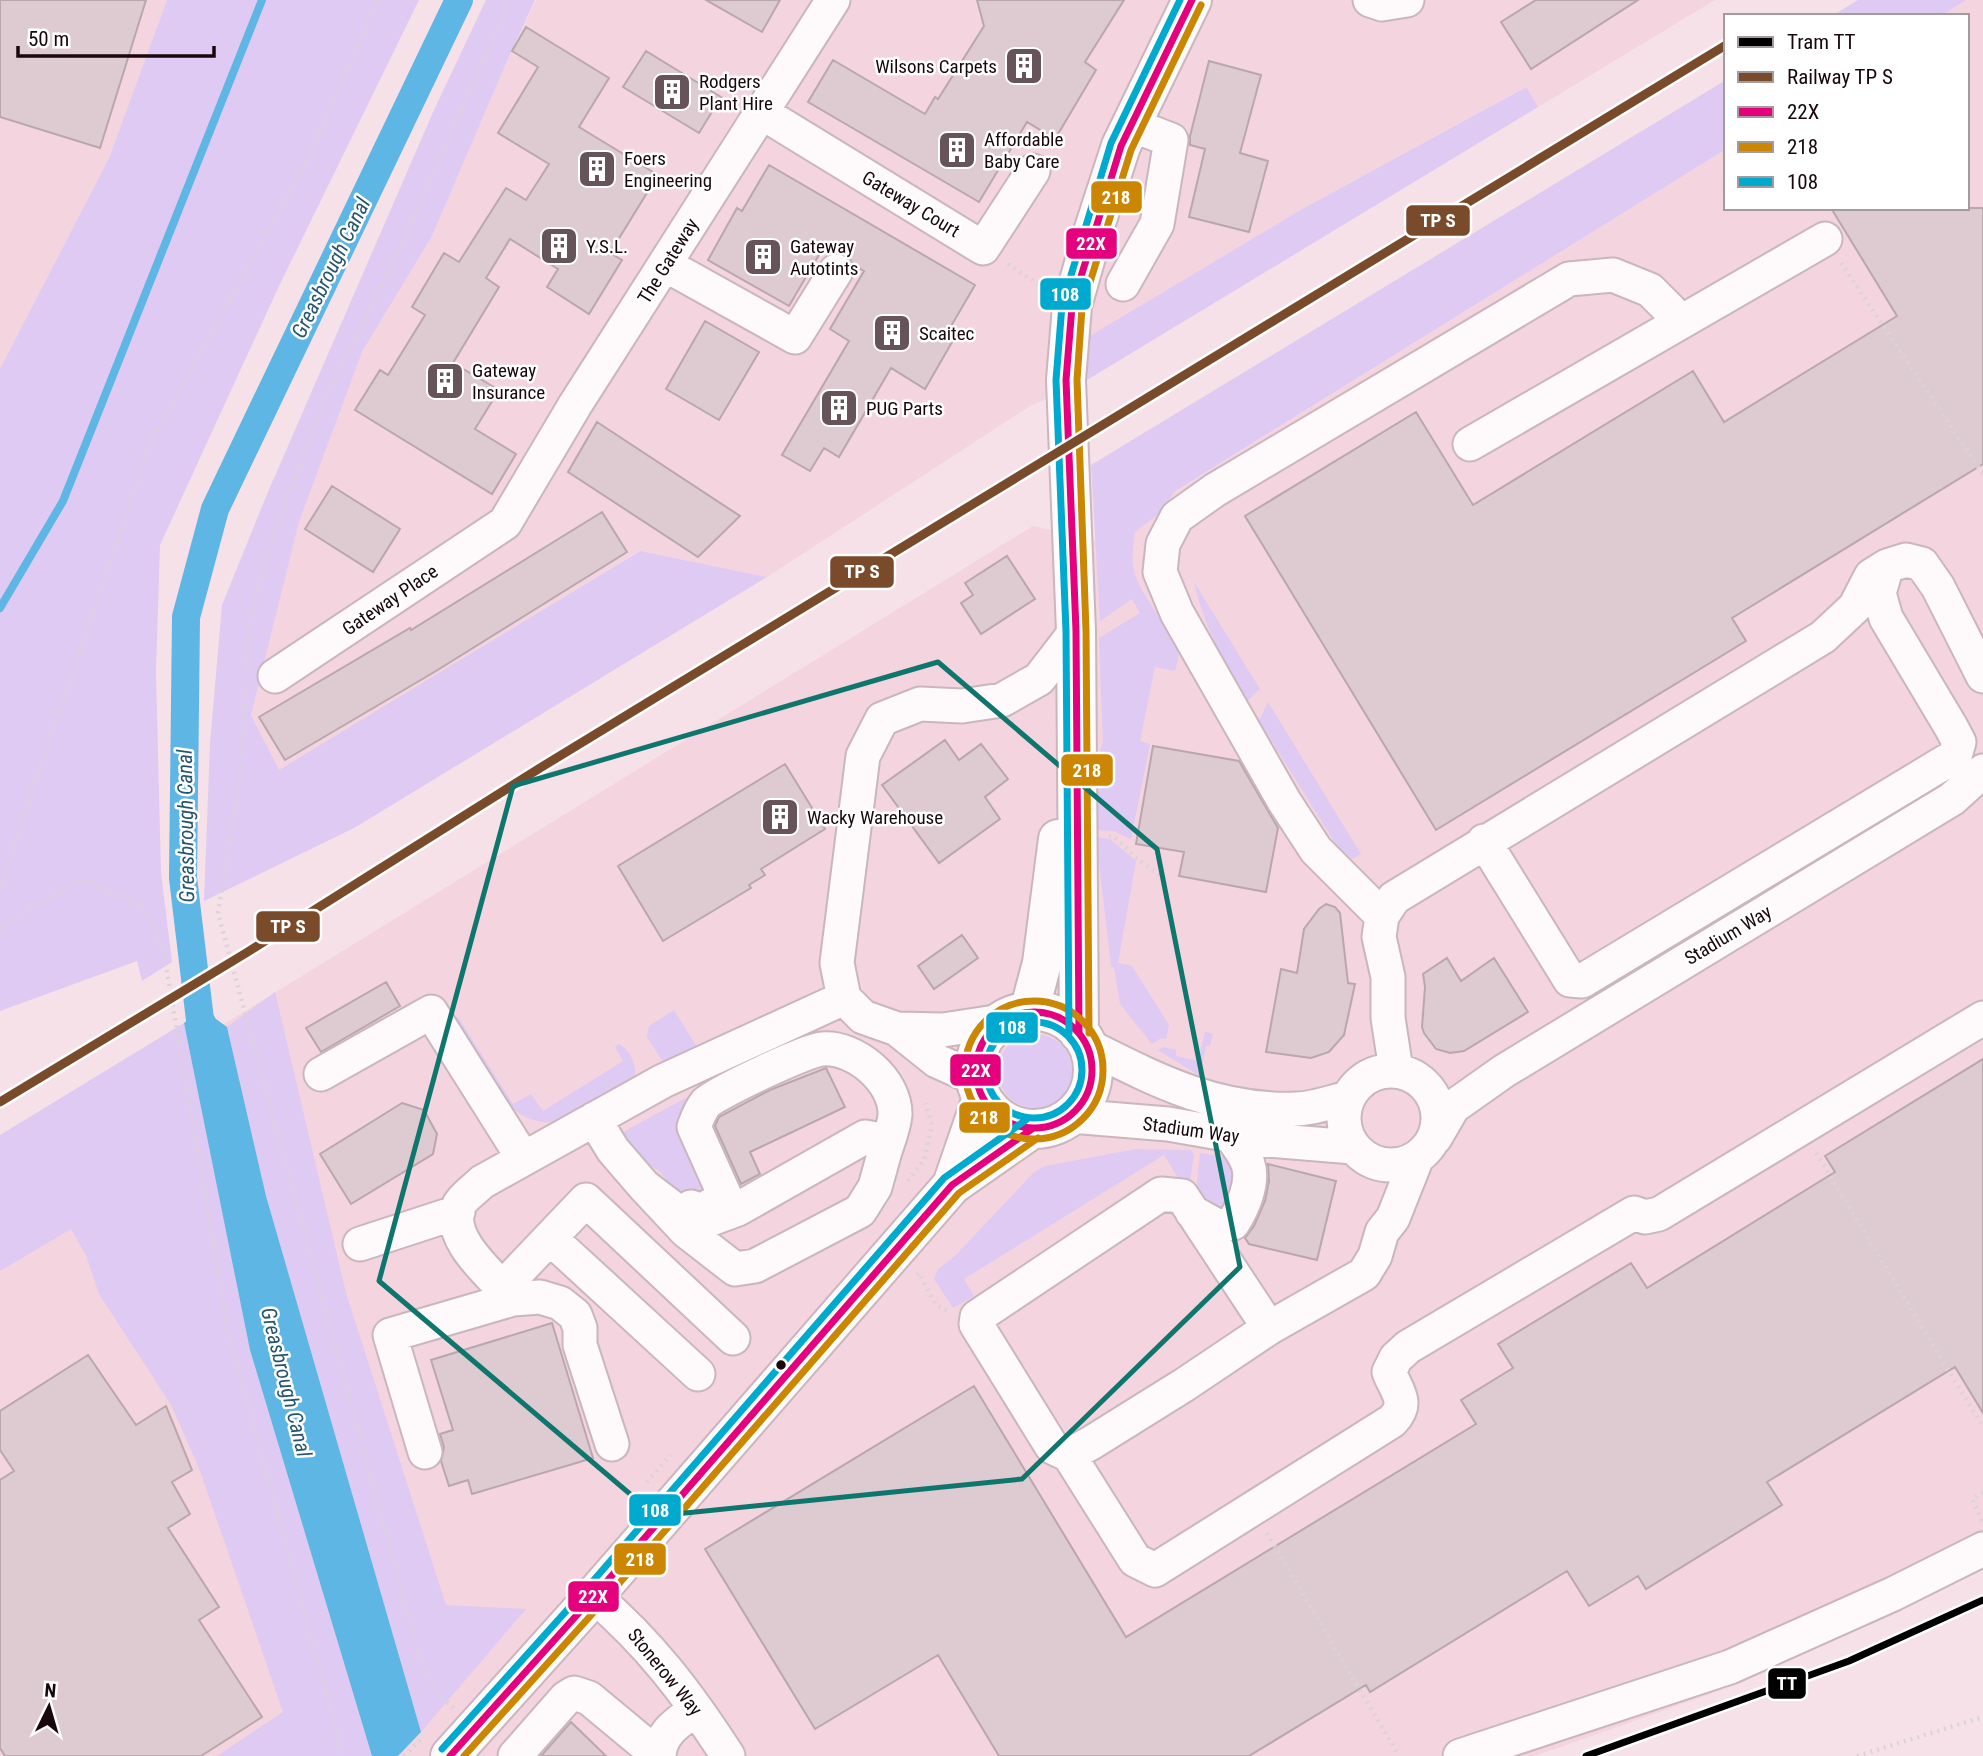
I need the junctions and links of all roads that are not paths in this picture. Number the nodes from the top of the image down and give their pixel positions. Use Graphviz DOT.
graph roads {
  1 [pos="833,0"];
  2 [pos="1192,0"];
  3 [pos="1370,0"];
  4 [pos="1407,0"];
  5 [pos="761,112"];
  6 [pos="1132,125"];
  7 [pos="1033,171"];
  8 [pos="1825,239"];
  9 [pos="666,265"];
  10 [pos="836,271"];
  11 [pos="1123,284"];
  12 [pos="1676,325"];
  13 [pos="1470,444"];
  14 [pos="505,523"];
  15 [pos="1887,566"];
  16 [pos="1076,631"];
  17 [pos="275,676"];
  18 [pos="1983,676"];
  19 [pos="1077,694"];
  20 [pos="1983,771"];
  21 [pos="1983,788"];
  22 [pos="1952,799"];
  23 [pos="1484,841"];
  24 [pos="1382,916"];
  25 [pos="844,998"];
  26 [pos="1015,1016"];
  27 [pos="1388,1018"];
  28 [pos="1983,1018"];
  29 [pos="897,1028"];
  30 [pos="1084,1040"];
  31 [pos="1396,1070"];
  32 [pos="1504,1071"];
  33 [pos="321,1074"];
  34 [pos="979,1088"];
  35 [pos="1428,1088"];
  36 [pos="1353,1091"];
  37 [pos="1071,1116"];
  38 [pos="594,1119"];
  39 [pos="1032,1129"];
  40 [pos="1231,1135"];
  41 [pos="1426,1149"];
  42 [pos="613,1150"];
  43 [pos="885,1151"];
  44 [pos="1360,1153"];
  45 [pos="523,1158"];
  46 [pos="952,1185"];
  47 [pos="644,1186"];
  48 [pos="458,1212"];
  49 [pos="1192,1212"];
  50 [pos="1382,1232"];
  51 [pos="550,1238"];
  52 [pos="360,1244"];
  53 [pos="508,1293"];
  54 [pos="1269,1328"];
  55 [pos="733,1338"];
  56 [pos="698,1374"];
  57 [pos="612,1444"];
  58 [pos="1080,1449"];
  59 [pos="425,1452"];
  60 [pos="1983,1549"];
  61 [pos="594,1596"];
  62 [pos="696,1709"];
  63 [pos="453,1725"];
  64 [pos="659,1754"];
  65 [pos="515,1756"];
  66 [pos="728,1756"];
  67 [pos="1460,1756"];
  1 -- 5 [label="street, The Gateway"];
  2 -- 6 [label="main road"];
  3 -- 4 [label="street"];
  5 -- 7 [label="street, Gateway Court"];
  5 -- 9 [label="street, The Gateway"];
  6 -- 11 [label="street"];
  6 -- 16 [label="main road"];
  8 -- 12 [label="street"];
  9 -- 10 [label="street"];
  9 -- 14 [label="street, The Gateway"];
  12 -- 13 [label="street"];
  12 -- 24 [label="street"];
  14 -- 17 [label="street, Gateway Place"];
  15 -- 18 [label="street"];
  15 -- 23 [label="street"];
  15 -- 23 [label="street"];
  16 -- 19 [label="main road"];
  16 -- 25 [label="street"];
  19 -- 26 [label="main road"];
  19 -- 30 [label="main road"];
  20 -- 22 [label="street, Stadium Way"];
  21 -- 22 [label="street, Stadium Way"];
  22 -- 32 [label="street, Stadium Way"];
  23 -- 24 [label="street"];
  24 -- 27 [label="street"];
  25 -- 29 [label="street"];
  25 -- 38 [label="street"];
  26 -- 29 [label="street"];
  26 -- 30 [label="main road"];
  26 -- 34 [label="main road"];
  27 -- 31 [label="street"];
  27 -- 36 [label="street"];
  28 -- 58 [label="street"];
  29 -- 34 [label="street"];
  30 -- 36 [label="street, Stadium Way"];
  30 -- 37 [label="main road"];
  31 -- 35 [label="street"];
  31 -- 36 [label="street"];
  32 -- 35 [label="street, Stadium Way"];
  32 -- 41 [label="street, Stadium Way"];
  33 -- 45 [label="street"];
  34 -- 39 [label="main road"];
  34 -- 46 [label="main road"];
  35 -- 41 [label="street"];
  36 -- 44 [label="street"];
  37 -- 39 [label="main road"];
  37 -- 40 [label="street, Stadium Way"];
  38 -- 42 [label="street"];
  38 -- 45 [label="street"];
  39 -- 46 [label="main road"];
  40 -- 44 [label="street, Stadium Way"];
  40 -- 49 [label="street"];
  41 -- 44 [label="street"];
  41 -- 50 [label="street"];
  42 -- 43 [label="street"];
  42 -- 47 [label="street"];
  43 -- 47 [label="street"];
  43 -- 47 [label="street"];
  44 -- 50 [label="street"];
  45 -- 48 [label="street"];
  46 -- 61 [label="main road"];
  48 -- 52 [label="street"];
  48 -- 53 [label="street"];
  49 -- 54 [label="street"];
  49 -- 58 [label="street"];
  50 -- 54 [label="street"];
  51 -- 53 [label="street"];
  51 -- 55 [label="street"];
  51 -- 56 [label="street"];
  53 -- 57 [label="street"];
  53 -- 59 [label="street"];
  54 -- 58 [label="street"];
  60 -- 67 [label="street"];
  61 -- 62 [label="street, Stonerow Way"];
  61 -- 63 [label="main road"];
  62 -- 64 [label="street"];
  62 -- 66 [label="street, Stonerow Way"];
  64 -- 65 [label="street"];
}
